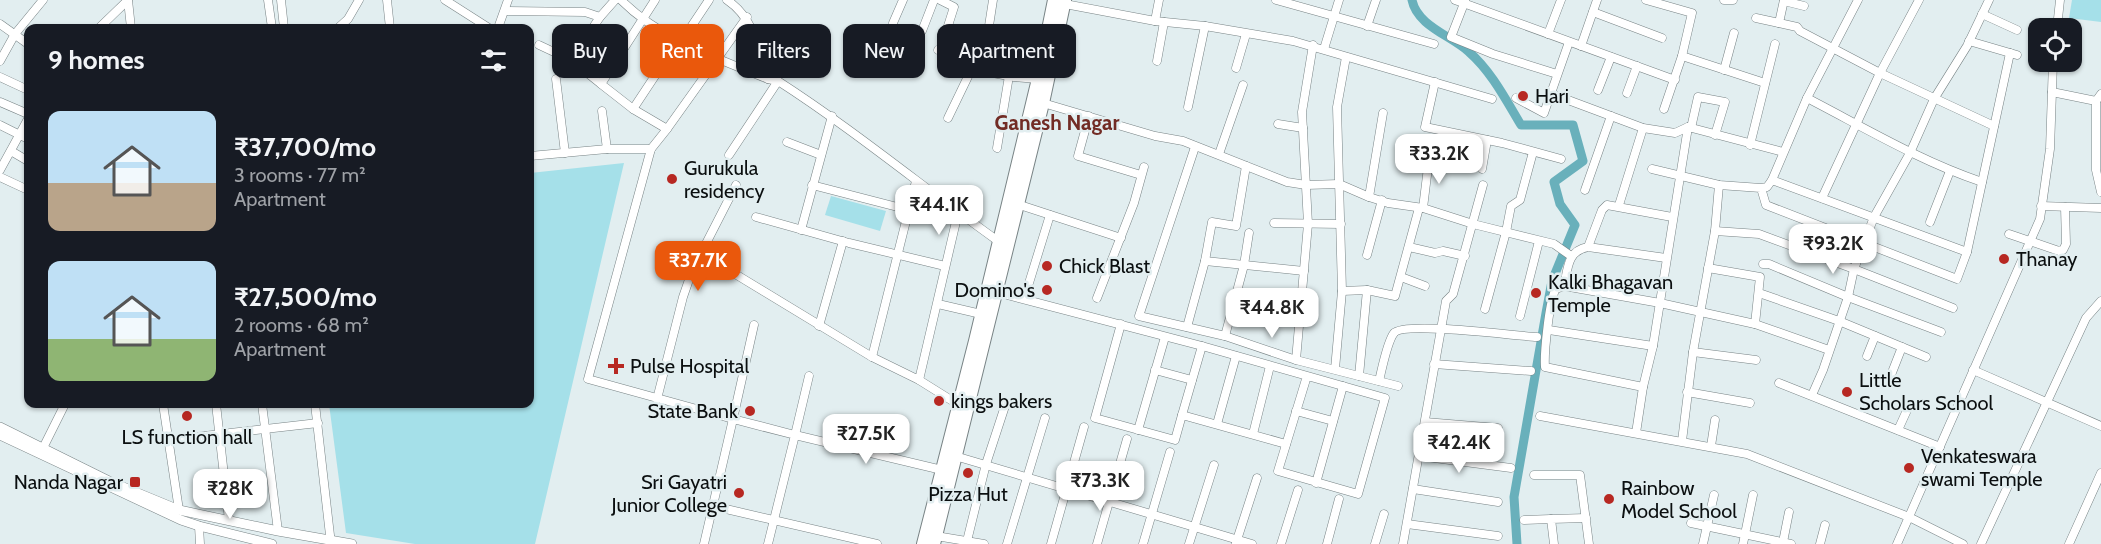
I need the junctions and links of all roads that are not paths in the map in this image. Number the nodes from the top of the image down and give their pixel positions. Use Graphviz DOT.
graph roads {
  1 [pos="43,0"];
  2 [pos="128,0"];
  3 [pos="268,0"];
  4 [pos="281,0"];
  5 [pos="359,0"];
  6 [pos="387,0"];
  7 [pos="445,0"];
  8 [pos="508,0"];
  9 [pos="615,0"];
  10 [pos="621,0"];
  11 [pos="655,0"];
  12 [pos="709,0"];
  13 [pos="727,0"];
  14 [pos="903,0"];
  15 [pos="934,0"];
  16 [pos="940,0"];
  17 [pos="993,0"];
  18 [pos="1159,0"];
  19 [pos="1276,0"];
  20 [pos="1339,0"];
  21 [pos="1376,0"];
  22 [pos="1455,0"];
  23 [pos="1561,0"];
  24 [pos="1597,0"];
  25 [pos="1646,0"];
  26 [pos="1724,0"];
  27 [pos="1733,0"];
  28 [pos="1858,0"];
  29 [pos="1919,0"];
  30 [pos="1988,0"];
  31 [pos="2060,0"];
  32 [pos="1062,1"];
  33 [pos="1784,1"];
  34 [pos="1465,2"];
  35 [pos="1303,4"];
  36 [pos="1804,6"];
  37 [pos="506,11"];
  38 [pos="1593,12"];
  39 [pos="1982,14"];
  40 [pos="1333,16"];
  41 [pos="600,17"];
  42 [pos="747,17"];
  43 [pos="1756,18"];
  44 [pos="2058,18"];
  45 [pos="644,21"];
  46 [pos="1155,21"];
  47 [pos="1164,22"];
  48 [pos="893,23"];
  49 [pos="1779,23"];
  50 [pos="0,24"];
  51 [pos="103,24"];
  52 [pos="131,24"];
  53 [pos="271,24"];
  54 [pos="284,24"];
  55 [pos="342,24"];
  56 [pos="390,24"];
  57 [pos="483,24"];
  58 [pos="500,24"];
  59 [pos="595,24"];
  60 [pos="649,24"];
  61 [pos="692,24"];
  62 [pos="925,24"];
  63 [pos="949,24"];
  64 [pos="989,24"];
  65 [pos="1204,26"];
  66 [pos="1367,26"];
  67 [pos="2017,30"];
  68 [pos="1734,33"];
  69 [pos="15,34"];
  70 [pos="1246,34"];
  71 [pos="1548,34"];
  72 [pos="1662,38"];
  73 [pos="24,41"];
  74 [pos="1969,41"];
  75 [pos="1569,42"];
  76 [pos="1434,44"];
  77 [pos="1775,44"];
  78 [pos="539,45"];
  79 [pos="1312,45"];
  80 [pos="1581,46"];
  81 [pos="1833,47"];
  82 [pos="1324,49"];
  83 [pos="724,50"];
  84 [pos="552,51"];
  85 [pos="1682,56"];
  86 [pos="1346,57"];
  87 [pos="1611,57"];
  88 [pos="0,61"];
  89 [pos="724,61"];
  90 [pos="1157,62"];
  91 [pos="1637,66"];
  92 [pos="1236,68"];
  93 [pos="1724,70"];
  94 [pos="2053,72"];
  95 [pos="1880,73"];
  96 [pos="1557,74"];
  97 [pos="0,77"];
  98 [pos="594,78"];
  99 [pos="654,78"];
  100 [pos="704,78"];
  101 [pos="968,78"];
  102 [pos="1009,78"];
  103 [pos="1028,78"];
  104 [pos="556,79"];
  105 [pos="768,79"];
  106 [pos="1038,79"];
  107 [pos="1675,80"];
  108 [pos="778,81"];
  109 [pos="1435,82"];
  110 [pos="1765,83"];
  111 [pos="601,84"];
  112 [pos="1243,85"];
  113 [pos="24,88"];
  114 [pos="1598,90"];
  115 [pos="2052,92"];
  116 [pos="1627,93"];
  117 [pos="1552,94"];
  118 [pos="1516,98"];
  119 [pos="1807,98"];
  120 [pos="2099,98"];
  121 [pos="1492,99"];
  122 [pos="1934,99"];
  123 [pos="0,102"];
  124 [pos="1043,103"];
  125 [pos="1188,107"];
  126 [pos="633,109"];
  127 [pos="1664,109"];
  128 [pos="602,111"];
  129 [pos="24,112"];
  130 [pos="1383,113"];
  131 [pos="832,116"];
  132 [pos="1089,116"];
  133 [pos="1611,116"];
  134 [pos="948,118"];
  135 [pos="1278,124"];
  136 [pos="1858,124"];
  137 [pos="0,125"];
  138 [pos="24,126"];
  139 [pos="1994,126"];
  140 [pos="1304,128"];
  141 [pos="1643,128"];
  142 [pos="1690,128"];
  143 [pos="667,129"];
  144 [pos="20,134"];
  145 [pos="1715,135"];
  146 [pos="24,136"];
  147 [pos="1487,140"];
  148 [pos="787,142"];
  149 [pos="1750,145"];
  150 [pos="1195,147"];
  151 [pos="997,148"];
  152 [pos="607,149"];
  153 [pos="651,149"];
  154 [pos="10,152"];
  155 [pos="1533,152"];
  156 [pos="1783,152"];
  157 [pos="565,153"];
  158 [pos="1910,153"];
  159 [pos="729,154"];
  160 [pos="1219,154"];
  161 [pos="821,155"];
  162 [pos="534,156"];
  163 [pos="24,159"];
  164 [pos="1429,159"];
  165 [pos="1561,159"];
  166 [pos="1144,166"];
  167 [pos="1246,166"];
  168 [pos="2098,168"];
  169 [pos="1482,169"];
  170 [pos="1652,169"];
  171 [pos="0,170"];
  172 [pos="1950,171"];
  173 [pos="1142,176"];
  174 [pos="0,177"];
  175 [pos="1679,177"];
  176 [pos="1772,180"];
  177 [pos="916,182"];
  178 [pos="1982,182"];
  179 [pos="1339,184"];
  180 [pos="736,185"];
  181 [pos="812,185"];
  182 [pos="1306,185"];
  183 [pos="1483,185"];
  184 [pos="1719,185"];
  185 [pos="24,186"];
  186 [pos="1761,188"];
  187 [pos="1585,190"];
  188 [pos="2101,192"];
  189 [pos="1369,197"];
  190 [pos="1822,198"];
  191 [pos="1382,200"];
  192 [pos="1017,204"];
  193 [pos="1618,205"];
  194 [pos="2042,206"];
  195 [pos="2066,207"];
  196 [pos="1421,208"];
  197 [pos="2101,208"];
  198 [pos="909,210"];
  199 [pos="958,213"];
  200 [pos="1050,214"];
  201 [pos="756,217"];
  202 [pos="1672,217"];
  203 [pos="1874,217"];
  204 [pos="1930,222"];
  205 [pos="1274,223"];
  206 [pos="1308,224"];
  207 [pos="1341,224"];
  208 [pos="1473,224"];
  209 [pos="801,230"];
  210 [pos="1715,231"];
  211 [pos="1506,232"];
  212 [pos="1249,233"];
  213 [pos="2009,234"];
  214 [pos="1121,238"];
  215 [pos="998,240"];
  216 [pos="2031,240"];
  217 [pos="1539,241"];
  218 [pos="843,242"];
  219 [pos="1864,243"];
  220 [pos="1409,247"];
  221 [pos="1588,247"];
  222 [pos="1967,252"];
  223 [pos="898,255"];
  224 [pos="1367,255"];
  225 [pos="1465,256"];
  226 [pos="1571,256"];
  227 [pos="1666,258"];
  228 [pos="1205,261"];
  229 [pos="1763,264"];
  230 [pos="1244,265"];
  231 [pos="722,266"];
  232 [pos="945,266"];
  233 [pos="1708,268"];
  234 [pos="1854,269"];
  235 [pos="1304,271"];
  236 [pos="1401,277"];
  237 [pos="1029,283"];
  238 [pos="1425,286"];
  239 [pos="1564,286"];
  240 [pos="1366,290"];
  241 [pos="1342,291"];
  242 [pos="996,292"];
  243 [pos="1759,293"];
  244 [pos="1848,297"];
  245 [pos="1097,298"];
  246 [pos="2101,301"];
  247 [pos="1660,303"];
  248 [pos="938,304"];
  249 [pos="1953,308"];
  250 [pos="1485,309"];
  251 [pos="1700,311"];
  252 [pos="981,314"];
  253 [pos="1520,316"];
  254 [pos="1839,321"];
  255 [pos="1121,324"];
  256 [pos="1755,324"];
  257 [pos="754,325"];
  258 [pos="819,326"];
  259 [pos="1187,327"];
  260 [pos="1440,328"];
  261 [pos="1549,330"];
  262 [pos="1941,332"];
  263 [pos="1225,336"];
  264 [pos="1875,336"];
  265 [pos="1165,337"];
  266 [pos="1537,337"];
  267 [pos="980,339"];
  268 [pos="1202,346"];
  269 [pos="1653,346"];
  270 [pos="1902,347"];
  271 [pos="1829,350"];
  272 [pos="1693,352"];
  273 [pos="1236,356"];
  274 [pos="1867,356"];
  275 [pos="872,357"];
  276 [pos="1926,357"];
  277 [pos="1296,360"];
  278 [pos="1756,360"];
  279 [pos="1434,364"];
  280 [pos="1270,366"];
  281 [pos="1335,369"];
  282 [pos="1155,370"];
  283 [pos="1973,370"];
  284 [pos="1531,371"];
  285 [pos="1891,375"];
  286 [pos="809,376"];
  287 [pos="1307,376"];
  288 [pos="1359,376"];
  289 [pos="919,380"];
  290 [pos="1192,380"];
  291 [pos="1379,381"];
  292 [pos="1779,383"];
  293 [pos="1343,386"];
  294 [pos="1398,386"];
  295 [pos="1643,387"];
  296 [pos="1687,392"];
  297 [pos="1812,395"];
  298 [pos="657,399"];
  299 [pos="2046,402"];
  300 [pos="1006,403"];
  301 [pos="1750,403"];
  302 [pos="959,405"];
  303 [pos="63,408"];
  304 [pos="164,408"];
  305 [pos="217,408"];
  306 [pos="262,408"];
  307 [pos="316,408"];
  308 [pos="1908,408"];
  309 [pos="1296,411"];
  310 [pos="1182,415"];
  311 [pos="1540,416"];
  312 [pos="1045,418"];
  313 [pos="733,419"];
  314 [pos="1715,420"];
  315 [pos="1333,421"];
  316 [pos="1425,422"];
  317 [pos="318,423"];
  318 [pos="1217,424"];
  319 [pos="2101,426"];
  320 [pos="0,427"];
  321 [pos="1084,427"];
  322 [pos="1498,428"];
  323 [pos="265,429"];
  324 [pos="1138,430"];
  325 [pos="1898,430"];
  326 [pos="1636,433"];
  327 [pos="1253,434"];
  328 [pos="0,435"];
  329 [pos="221,435"];
  330 [pos="795,435"];
  331 [pos="1127,439"];
  332 [pos="169,440"];
  333 [pos="1682,441"];
  334 [pos="1286,444"];
  335 [pos="1711,446"];
  336 [pos="1940,447"];
  337 [pos="43,448"];
  338 [pos="1170,452"];
  339 [pos="955,456"];
  340 [pos="1419,456"];
  341 [pos="986,464"];
  342 [pos="1214,465"];
  343 [pos="1511,468"];
  344 [pos="942,470"];
  345 [pos="2101,473"];
  346 [pos="1534,475"];
  347 [pos="1027,477"];
  348 [pos="1257,477"];
  349 [pos="1316,483"];
  350 [pos="1413,489"];
  351 [pos="1067,490"];
  352 [pos="1298,490"];
  353 [pos="1714,495"];
  354 [pos="1753,495"];
  355 [pos="1339,499"];
  356 [pos="1110,501"];
  357 [pos="1498,502"];
  358 [pos="713,506"];
  359 [pos="179,510"];
  360 [pos="1789,512"];
  361 [pos="1152,513"];
  362 [pos="1384,514"];
  363 [pos="1586,518"];
  364 [pos="1909,518"];
  365 [pos="1551,519"];
  366 [pos="229,520"];
  367 [pos="1524,520"];
  368 [pos="773,521"];
  369 [pos="1691,523"];
  370 [pos="1407,524"];
  371 [pos="1825,525"];
  372 [pos="199,526"];
  373 [pos="1707,526"];
  374 [pos="1194,527"];
  375 [pos="278,531"];
  376 [pos="1745,534"];
  377 [pos="1498,536"];
  378 [pos="935,540"];
  379 [pos="967,541"];
  380 [pos="1236,542"];
  381 [pos="332,543"];
  382 [pos="1787,543"];
  383 [pos="200,544"];
  384 [pos="272,544"];
  385 [pos="352,544"];
  386 [pos="704,544"];
  387 [pos="768,544"];
  388 [pos="877,544"];
  389 [pos="922,544"];
  390 [pos="984,544"];
  391 [pos="1007,544"];
  392 [pos="1051,544"];
  393 [pos="1097,544"];
  394 [pos="1143,544"];
  395 [pos="1189,544"];
  396 [pos="1252,544"];
  397 [pos="1281,544"];
  398 [pos="1327,544"];
  399 [pos="1375,544"];
  400 [pos="1403,544"];
  401 [pos="1554,544"];
  402 [pos="1589,544"];
  403 [pos="1703,544"];
  404 [pos="1743,544"];
  405 [pos="1820,544"];
  406 [pos="1897,544"];
  407 [pos="1963,544"];
  408 [pos="1981,544"];
  409 [pos="2069,544"];
  1 -- 69 [label="street"];
  2 -- 51 [label="street"];
  2 -- 52 [label="street"];
  3 -- 53 [label="street"];
  4 -- 54 [label="street"];
  5 -- 55 [label="street"];
  6 -- 56 [label="street"];
  7 -- 57 [label="street"];
  8 -- 37 [label="street"];
  9 -- 41 [label="street"];
  10 -- 45 [label="street"];
  11 -- 45 [label="street"];
  12 -- 61 [label="street"];
  13 -- 42 [label="street"];
  14 -- 48 [label="street"];
  15 -- 62 [label="street"];
  16 -- 63 [label="street"];
  17 -- 64 [label="street"];
  18 -- 46 [label="street"];
  19 -- 35 [label="street"];
  20 -- 40 [label="street"];
  21 -- 66 [label="street"];
  22 -- 34 [label="street"];
  23 -- 71 [label="street"];
  24 -- 38 [label="street"];
  25 -- 85 [label="street"];
  26 -- 27 [label="street"];
  28 -- 81 [label="street"];
  29 -- 95 [label="street"];
  30 -- 39 [label="street"];
  31 -- 44 [label="street"];
  32 -- 46 [label="street"];
  32 -- 106 [label="main road"];
  32 -- 124 [label="main road"];
  33 -- 36 [label="street"];
  33 -- 49 [label="street"];
  34 -- 71 [label="street"];
  34 -- 96 [label="street"];
  35 -- 40 [label="street"];
  37 -- 41 [label="street"];
  37 -- 58 [label="street"];
  38 -- 72 [label="street"];
  38 -- 80 [label="street"];
  39 -- 67 [label="street"];
  39 -- 74 [label="street"];
  40 -- 66 [label="street"];
  40 -- 82 [label="street"];
  41 -- 59 [label="street"];
  42 -- 83 [label="street"];
  42 -- 105 [label="street"];
  43 -- 49 [label="street"];
  45 -- 60 [label="street"];
  45 -- 111 [label="street"];
  46 -- 47 [label="street"];
  47 -- 65 [label="street"];
  47 -- 90 [label="street"];
  49 -- 81 [label="street"];
  50 -- 69 [label="street"];
  65 -- 70 [label="street"];
  65 -- 125 [label="street"];
  66 -- 76 [label="street"];
  68 -- 93 [label="street"];
  69 -- 73 [label="street"];
  69 -- 88 [label="street"];
  70 -- 79 [label="street"];
  70 -- 92 [label="street"];
  71 -- 75 [label="street"];
  74 -- 122 [label="street"];
  74 -- 139 [label="street"];
  75 -- 80 [label="street"];
  75 -- 96 [label="street"];
  77 -- 110 [label="street"];
  78 -- 84 [label="street"];
  79 -- 82 [label="street"];
  79 -- 140 [label="street"];
  80 -- 87 [label="street"];
  81 -- 95 [label="street"];
  81 -- 119 [label="street"];
  82 -- 86 [label="street"];
  85 -- 93 [label="street"];
  85 -- 107 [label="street"];
  86 -- 109 [label="street"];
  86 -- 179 [label="street"];
  87 -- 91 [label="street"];
  87 -- 114 [label="street"];
  89 -- 105 [label="street"];
  91 -- 107 [label="street"];
  91 -- 116 [label="street"];
  93 -- 110 [label="street"];
  94 -- 115 [label="street"];
  95 -- 122 [label="street"];
  95 -- 136 [label="street"];
  96 -- 117 [label="street"];
  97 -- 113 [label="street"];
  98 -- 111 [label="street"];
  99 -- 126 [label="street"];
  100 -- 143 [label="street"];
  101 -- 134 [label="street"];
  102 -- 151 [label="street"];
  103 -- 106 [label="street"];
  104 -- 157 [label="street"];
  105 -- 108 [label="street"];
  106 -- 215 [label="main road"];
  107 -- 127 [label="street"];
  108 -- 131 [label="street"];
  108 -- 159 [label="street"];
  109 -- 121 [label="street"];
  109 -- 147 [label="street"];
  110 -- 149 [label="street"];
  111 -- 126 [label="street"];
  112 -- 160 [label="street"];
  115 -- 120 [label="street"];
  115 -- 194 [label="street"];
  117 -- 118 [label="street"];
  117 -- 133 [label="street"];
  119 -- 136 [label="street"];
  119 -- 156 [label="street"];
  120 -- 168 [label="street"];
  122 -- 139 [label="street"];
  122 -- 158 [label="street"];
  123 -- 129 [label="street"];
  124 -- 132 [label="street"];
  124 -- 192 [label="main road"];
  126 -- 143 [label="street"];
  128 -- 152 [label="street"];
  130 -- 189 [label="street"];
  131 -- 161 [label="street"];
  131 -- 177 [label="street"];
  132 -- 150 [label="street"];
  132 -- 173 [label="street"];
  133 -- 141 [label="street"];
  133 -- 187 [label="street"];
  135 -- 140 [label="street"];
  136 -- 158 [label="street"];
  136 -- 190 [label="street"];
  137 -- 144 [label="street"];
  138 -- 144 [label="street"];
  139 -- 178 [label="street"];
  140 -- 182 [label="street"];
  141 -- 142 [label="street"];
  141 -- 193 [label="street"];
  142 -- 145 [label="street"];
  142 -- 145 [label="street"];
  142 -- 175 [label="street"];
  143 -- 153 [label="street"];
  144 -- 146 [label="street"];
  144 -- 154 [label="street"];
  145 -- 149 [label="street"];
  147 -- 155 [label="street"];
  147 -- 169 [label="street"];
  148 -- 161 [label="street"];
  149 -- 156 [label="street"];
  150 -- 160 [label="street"];
  150 -- 259 [label="street"];
  152 -- 153 [label="street"];
  152 -- 157 [label="street"];
  153 -- 298 [label="street"];
  154 -- 163 [label="street"];
  154 -- 171 [label="street"];
  155 -- 165 [label="street"];
  155 -- 211 [label="street"];
  156 -- 176 [label="street"];
  157 -- 162 [label="street"];
  158 -- 172 [label="street"];
  158 -- 203 [label="street"];
  160 -- 167 [label="street"];
  161 -- 181 [label="street"];
  164 -- 196 [label="street"];
  166 -- 173 [label="street"];
  167 -- 182 [label="street"];
  167 -- 228 [label="street"];
  168 -- 188 [label="street"];
  170 -- 175 [label="street"];
  172 -- 178 [label="street"];
  172 -- 204 [label="street"];
  173 -- 214 [label="street"];
  174 -- 185 [label="street"];
  175 -- 184 [label="street"];
  175 -- 202 [label="street"];
  176 -- 186 [label="street"];
  176 -- 190 [label="street"];
  177 -- 198 [label="street"];
  177 -- 199 [label="street"];
  178 -- 222 [label="street"];
  179 -- 182 [label="street"];
  179 -- 189 [label="street"];
  179 -- 207 [label="street"];
  180 -- 298 [label="street"];
  181 -- 198 [label="street"];
  181 -- 209 [label="street"];
  182 -- 206 [label="street"];
  183 -- 208 [label="street"];
  184 -- 186 [label="street"];
  184 -- 210 [label="street"];
  186 -- 219 [label="street"];
  189 -- 191 [label="street"];
  190 -- 203 [label="street"];
  191 -- 196 [label="street"];
  191 -- 224 [label="street"];
  192 -- 200 [label="street"];
  192 -- 242 [label="main road"];
  193 -- 202 [label="street"];
  193 -- 221 [label="street"];
  194 -- 195 [label="street"];
  194 -- 216 [label="street"];
  195 -- 197 [label="street"];
  195 -- 216 [label="street"];
  196 -- 208 [label="street"];
  196 -- 220 [label="street"];
  198 -- 223 [label="street"];
  199 -- 215 [label="street"];
  199 -- 232 [label="street"];
  200 -- 214 [label="street"];
  200 -- 237 [label="street"];
  201 -- 209 [label="street"];
  202 -- 227 [label="street"];
  203 -- 219 [label="street"];
  203 -- 222 [label="street"];
  205 -- 206 [label="street"];
  206 -- 207 [label="street"];
  206 -- 235 [label="street"];
  207 -- 241 [label="street"];
  208 -- 211 [label="street"];
  208 -- 225 [label="street"];
  209 -- 218 [label="street"];
  210 -- 233 [label="street"];
  210 -- 234 [label="street"];
  211 -- 217 [label="street"];
  211 -- 250 [label="street"];
  212 -- 230 [label="street"];
  213 -- 216 [label="street"];
  214 -- 245 [label="street"];
  215 -- 252 [label="main road"];
  216 -- 283 [label="street"];
  217 -- 226 [label="street"];
  217 -- 253 [label="street"];
  218 -- 223 [label="street"];
  218 -- 258 [label="street"];
  219 -- 222 [label="street"];
  219 -- 234 [label="street"];
  220 -- 225 [label="street"];
  220 -- 236 [label="street"];
  221 -- 226 [label="street"];
  221 -- 227 [label="street"];
  223 -- 232 [label="street"];
  223 -- 275 [label="street"];
  225 -- 260 [label="street"];
  226 -- 239 [label="street"];
  227 -- 247 [label="street"];
  228 -- 230 [label="street"];
  228 -- 259 [label="street"];
  229 -- 244 [label="street"];
  230 -- 235 [label="street"];
  230 -- 263 [label="street"];
  231 -- 258 [label="street"];
  232 -- 248 [label="street"];
  233 -- 243 [label="street"];
  233 -- 251 [label="street"];
  234 -- 244 [label="street"];
  234 -- 249 [label="street"];
  235 -- 277 [label="street"];
  236 -- 238 [label="street"];
  236 -- 240 [label="street"];
  239 -- 247 [label="street"];
  239 -- 261 [label="street"];
  240 -- 241 [label="street"];
  240 -- 288 [label="street"];
  241 -- 281 [label="street"];
  242 -- 255 [label="street"];
  242 -- 267 [label="main road"];
  243 -- 254 [label="street"];
  243 -- 256 [label="street"];
  244 -- 254 [label="street"];
  244 -- 262 [label="street"];
  246 -- 299 [label="street"];
  247 -- 251 [label="street"];
  247 -- 269 [label="street"];
  248 -- 252 [label="street"];
  248 -- 289 [label="street"];
  251 -- 256 [label="street"];
  251 -- 272 [label="street"];
  252 -- 267 [label="main road"];
  254 -- 264 [label="street"];
  254 -- 271 [label="street"];
  255 -- 265 [label="street"];
  255 -- 324 [label="street"];
  256 -- 271 [label="street"];
  257 -- 313 [label="street"];
  258 -- 275 [label="street"];
  259 -- 263 [label="street"];
  260 -- 266 [label="street"];
  260 -- 279 [label="street"];
  260 -- 291 [label="street"];
  261 -- 269 [label="street"];
  261 -- 295 [label="street"];
  263 -- 277 [label="street"];
  264 -- 270 [label="street"];
  264 -- 274 [label="street"];
  265 -- 268 [label="street"];
  265 -- 282 [label="street"];
  267 -- 302 [label="main road"];
  267 -- 339 [label="main road"];
  268 -- 273 [label="street"];
  268 -- 290 [label="street"];
  269 -- 295 [label="street"];
  270 -- 276 [label="street"];
  270 -- 285 [label="street"];
  271 -- 297 [label="street"];
  272 -- 278 [label="street"];
  272 -- 296 [label="street"];
  273 -- 280 [label="street"];
  273 -- 318 [label="street"];
  275 -- 289 [label="street"];
  277 -- 281 [label="street"];
  279 -- 284 [label="street"];
  279 -- 316 [label="street"];
  280 -- 287 [label="street"];
  280 -- 327 [label="street"];
  281 -- 288 [label="street"];
  282 -- 290 [label="street"];
  282 -- 324 [label="street"];
  283 -- 299 [label="street"];
  283 -- 336 [label="street"];
  286 -- 330 [label="street"];
  287 -- 293 [label="street"];
  287 -- 309 [label="street"];
  288 -- 291 [label="street"];
  289 -- 302 [label="street"];
  290 -- 310 [label="street"];
  291 -- 294 [label="street"];
  292 -- 297 [label="street"];
  293 -- 315 [label="street"];
  293 -- 349 [label="street"];
  295 -- 326 [label="street"];
  296 -- 301 [label="street"];
  296 -- 333 [label="street"];
  297 -- 325 [label="street"];
  298 -- 313 [label="street"];
  299 -- 319 [label="street"];
  299 -- 408 [label="street"];
  300 -- 341 [label="street"];
  302 -- 344 [label="main road"];
  303 -- 337 [label="street"];
  304 -- 332 [label="street"];
  305 -- 329 [label="street"];
  306 -- 323 [label="street"];
  307 -- 317 [label="street"];
  308 -- 325 [label="street"];
  309 -- 315 [label="street"];
  309 -- 334 [label="street"];
  310 -- 318 [label="street"];
  310 -- 324 [label="street"];
  311 -- 326 [label="street"];
  312 -- 347 [label="street"];
  313 -- 330 [label="street"];
  313 -- 358 [label="street"];
  314 -- 335 [label="street"];
  315 -- 349 [label="street"];
  316 -- 322 [label="street"];
  316 -- 340 [label="street"];
  317 -- 323 [label="street"];
  317 -- 381 [label="street"];
  318 -- 327 [label="street"];
  320 -- 337 [label="street"];
  321 -- 351 [label="street"];
  323 -- 329 [label="street"];
  323 -- 375 [label="street"];
  325 -- 336 [label="street"];
  326 -- 333 [label="street"];
  327 -- 334 [label="street"];
  328 -- 372 [label="street"];
  329 -- 332 [label="street"];
  329 -- 366 [label="street"];
  330 -- 344 [label="street"];
  330 -- 368 [label="street"];
  331 -- 356 [label="street"];
  332 -- 359 [label="street"];
  333 -- 335 [label="street"];
  334 -- 349 [label="street"];
  335 -- 364 [label="street"];
  336 -- 364 [label="street"];
  337 -- 359 [label="street"];
  338 -- 361 [label="street"];
  339 -- 341 [label="street"];
  339 -- 378 [label="main road"];
  340 -- 343 [label="street"];
  340 -- 350 [label="street"];
  341 -- 347 [label="street"];
  341 -- 379 [label="street"];
  342 -- 374 [label="street"];
  344 -- 389 [label="main road"];
  345 -- 409 [label="street"];
  346 -- 363 [label="street"];
  347 -- 351 [label="street"];
  347 -- 391 [label="street"];
  348 -- 380 [label="street"];
  350 -- 357 [label="street"];
  350 -- 370 [label="street"];
  351 -- 356 [label="street"];
  351 -- 392 [label="street"];
  352 -- 397 [label="street"];
  353 -- 373 [label="street"];
  354 -- 376 [label="street"];
  355 -- 398 [label="street"];
  356 -- 361 [label="street"];
  356 -- 393 [label="street"];
  358 -- 368 [label="street"];
  358 -- 386 [label="street"];
  359 -- 366 [label="street"];
  360 -- 382 [label="street"];
  361 -- 374 [label="street"];
  361 -- 394 [label="street"];
  362 -- 399 [label="street"];
  363 -- 365 [label="street"];
  363 -- 402 [label="street"];
  364 -- 406 [label="street"];
  364 -- 407 [label="street"];
  365 -- 367 [label="street"];
  365 -- 401 [label="street"];
  366 -- 375 [label="street"];
  368 -- 387 [label="street"];
  368 -- 388 [label="street"];
  369 -- 373 [label="street"];
  370 -- 377 [label="street"];
  370 -- 400 [label="street"];
  371 -- 405 [label="street"];
  372 -- 383 [label="street"];
  372 -- 384 [label="street"];
  373 -- 376 [label="street"];
  373 -- 403 [label="street"];
  374 -- 380 [label="street"];
  374 -- 395 [label="street"];
  375 -- 381 [label="street"];
  376 -- 382 [label="street"];
  376 -- 404 [label="street"];
  378 -- 379 [label="street"];
  379 -- 390 [label="street"];
  380 -- 396 [label="street"];
  381 -- 385 [label="street"];
}
